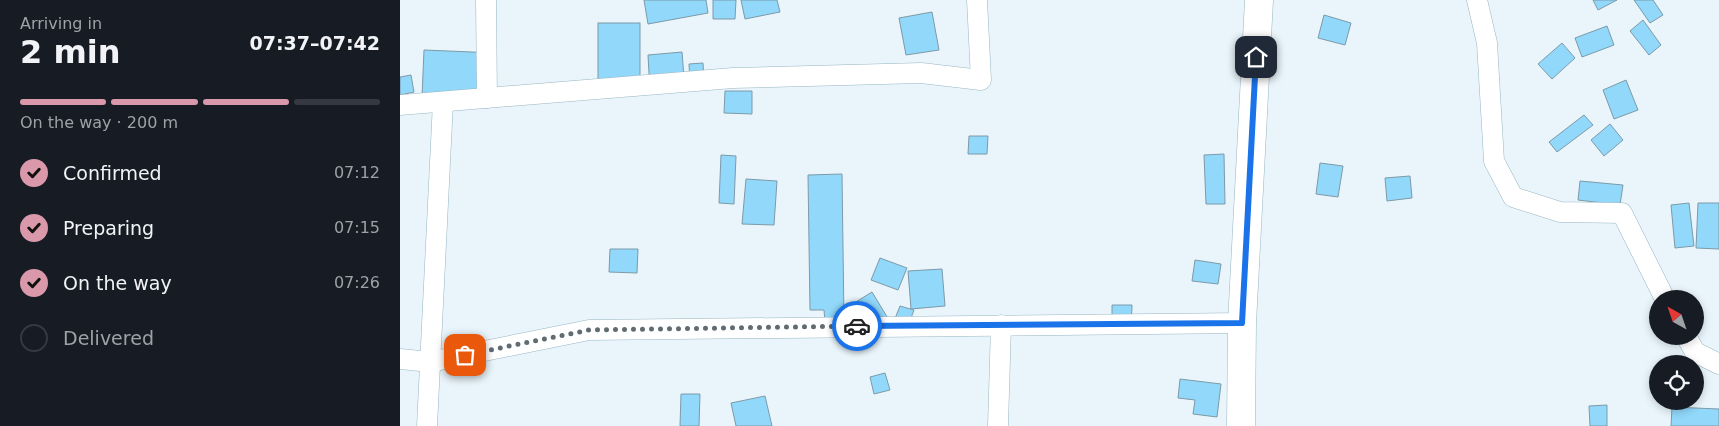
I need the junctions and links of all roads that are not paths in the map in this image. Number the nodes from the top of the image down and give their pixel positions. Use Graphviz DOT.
graph roads {
  1 [pos="486,0"];
  2 [pos="977,0"];
  3 [pos="1259,0"];
  4 [pos="1477,0"];
  5 [pos="487,98"];
  6 [pos="443,102"];
  7 [pos="400,105"];
  8 [pos="1660,290"];
  9 [pos="1242,323"];
  10 [pos="1000,325"];
  11 [pos="1691,345"];
  12 [pos="400,359"];
  13 [pos="430,362"];
  14 [pos="1719,364"];
  15 [pos="426,426"];
  16 [pos="998,426"];
  17 [pos="1241,426"];
  1 -- 5 [label="street"];
  2 -- 5 [label="street"];
  3 -- 9 [label="main road"];
  4 -- 8 [label="street"];
  5 -- 6 [label="street"];
  6 -- 7 [label="street"];
  6 -- 13 [label="street"];
  9 -- 10 [label="street"];
  9 -- 17 [label="main road"];
  10 -- 13 [label="street"];
  10 -- 16 [label="street"];
  11 -- 14 [label="street"];
  12 -- 13 [label="street"];
  13 -- 15 [label="street"];
}
